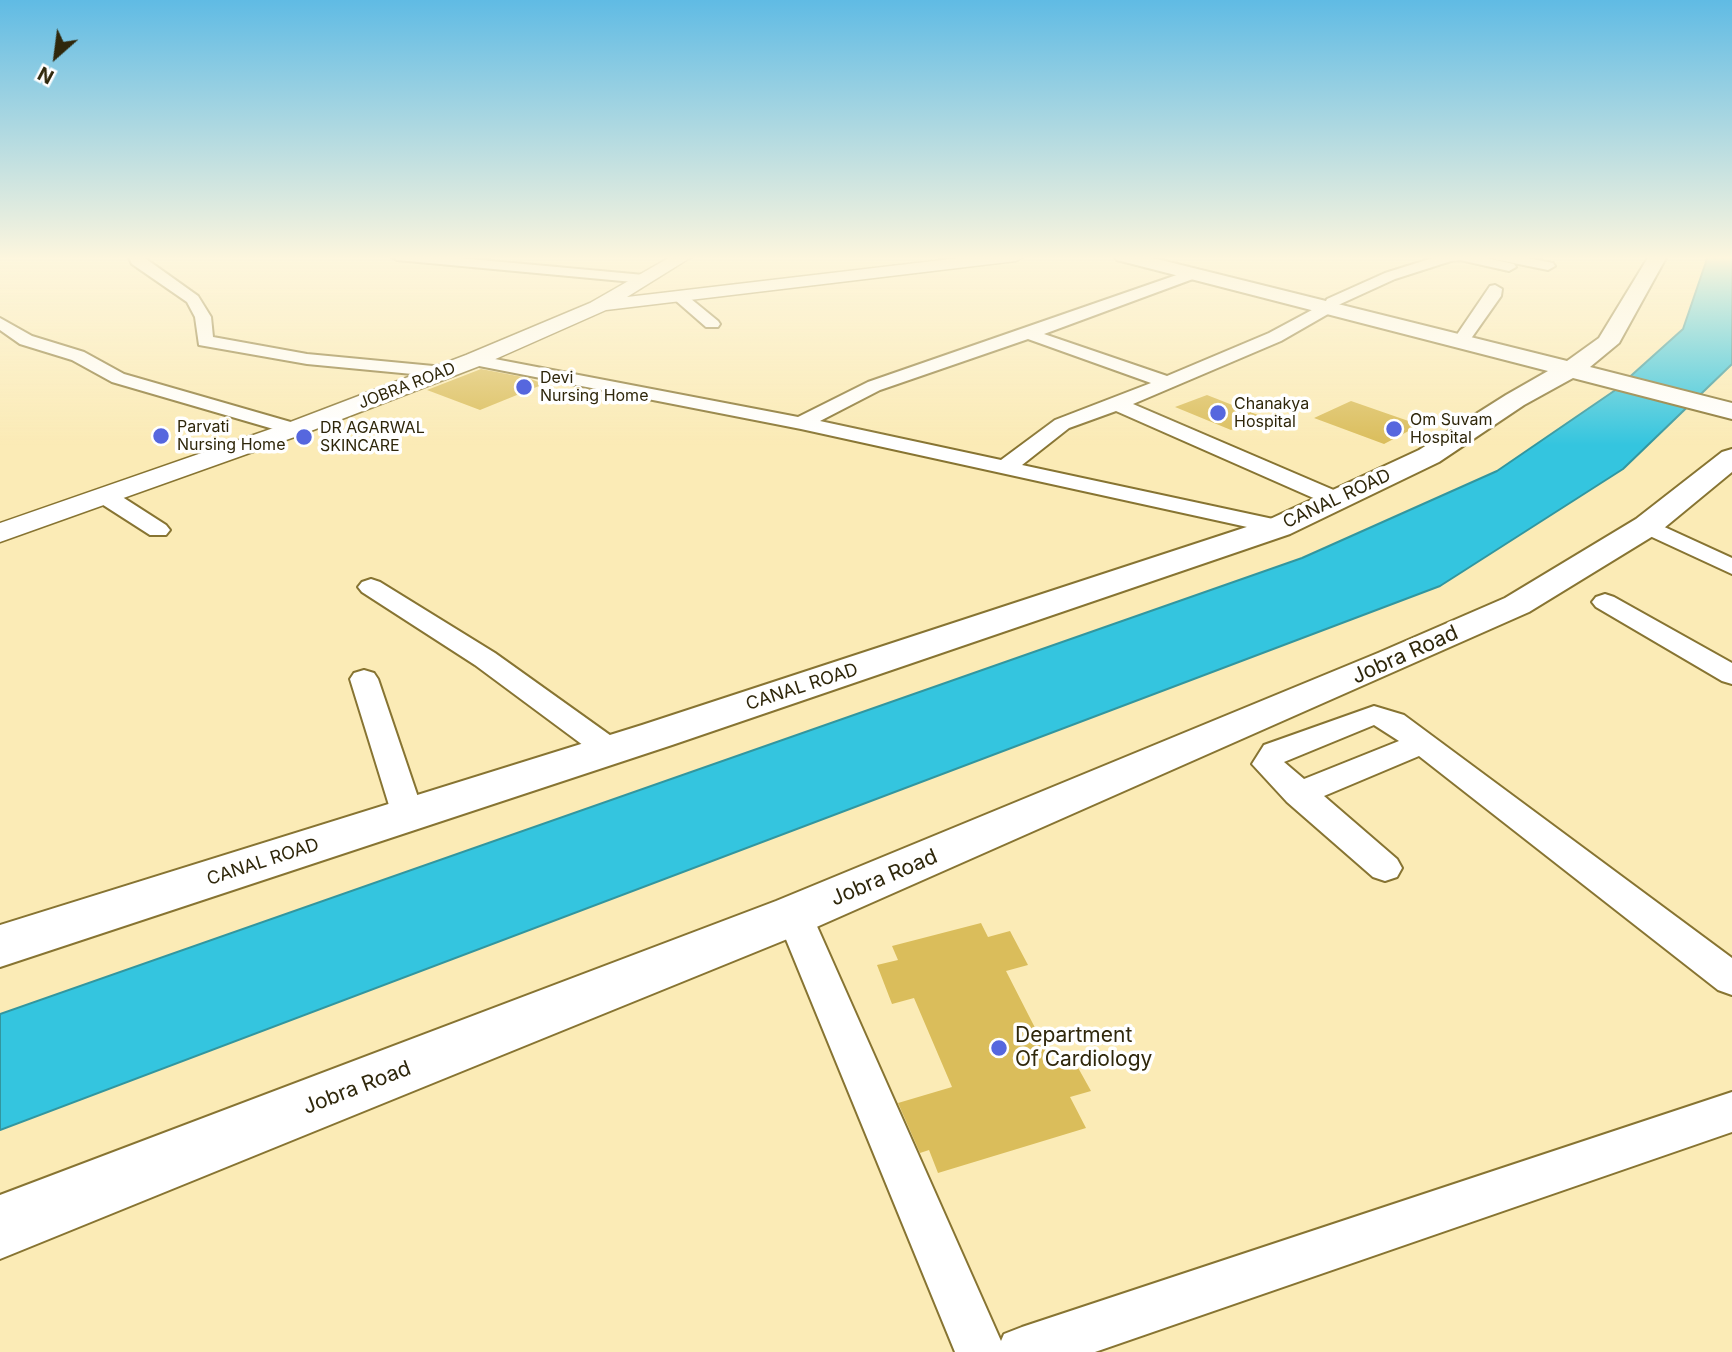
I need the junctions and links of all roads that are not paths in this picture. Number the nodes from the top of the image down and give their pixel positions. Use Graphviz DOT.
graph roads {
  1 [pos="203,319"];
  2 [pos="569,319"];
  3 [pos="706,319"];
  4 [pos="1070,319"];
  5 [pos="1306,319"];
  6 [pos="1386,319"];
  7 [pos="1391,319"];
  8 [pos="1476,319"];
  9 [pos="1623,319"];
  10 [pos="0,323"];
  11 [pos="712,324"];
  12 [pos="1029,334"];
  13 [pos="1464,336"];
  14 [pos="474,360"];
  15 [pos="1581,369"];
  16 [pos="444,372"];
  17 [pos="1165,382"];
  18 [pos="1117,404"];
  19 [pos="1732,404"];
  20 [pos="1732,411"];
  21 [pos="801,423"];
  22 [pos="294,429"];
  23 [pos="1732,458"];
  24 [pos="1004,468"];
  25 [pos="104,496"];
  26 [pos="1335,499"];
  27 [pos="1647,526"];
  28 [pos="1279,527"];
  29 [pos="158,530"];
  30 [pos="0,533"];
  31 [pos="1732,567"];
  32 [pos="371,587"];
  33 [pos="1605,602"];
  34 [pos="1732,676"];
  35 [pos="364,679"];
  36 [pos="1421,744"];
  37 [pos="610,750"];
  38 [pos="1298,794"];
  39 [pos="408,815"];
  40 [pos="1385,868"];
  41 [pos="794,915"];
  42 [pos="0,946"];
  43 [pos="1732,979"];
  44 [pos="1732,1112"];
  45 [pos="0,1227"];
  46 [pos="980,1352"];
  47 [pos="1022,1352"];
  1 -- 16 [label="street"];
  2 -- 14 [label="street, JOBRA ROAD"];
  3 -- 11 [label="street"];
  4 -- 12 [label="street"];
  5 -- 17 [label="street"];
  6 -- 15 [label="main road"];
  7 -- 13 [label="main road"];
  8 -- 13 [label="street"];
  9 -- 15 [label="main road, CANAL ROAD"];
  10 -- 22 [label="street"];
  12 -- 17 [label="street"];
  12 -- 21 [label="street"];
  13 -- 15 [label="main road"];
  14 -- 16 [label="street, JOBRA ROAD"];
  14 -- 21 [label="street"];
  15 -- 19 [label="main road"];
  15 -- 20 [label="main road"];
  15 -- 26 [label="main road, CANAL ROAD"];
  16 -- 22 [label="street, JOBRA ROAD"];
  17 -- 18 [label="street"];
  18 -- 24 [label="street"];
  18 -- 26 [label="street"];
  21 -- 24 [label="street"];
  22 -- 25 [label="street, JOBRA ROAD"];
  23 -- 27 [label="main road, Jobra Road"];
  24 -- 28 [label="street"];
  25 -- 29 [label="street"];
  25 -- 30 [label="street, JOBRA ROAD"];
  26 -- 28 [label="main road, CANAL ROAD"];
  27 -- 31 [label="street"];
  27 -- 41 [label="main road, Jobra Road"];
  28 -- 37 [label="main road, CANAL ROAD"];
  32 -- 37 [label="street"];
  33 -- 34 [label="street"];
  35 -- 39 [label="street"];
  36 -- 38 [label="street"];
  36 -- 38 [label="street"];
  36 -- 43 [label="street"];
  37 -- 39 [label="main road, CANAL ROAD"];
  38 -- 40 [label="street"];
  39 -- 42 [label="main road, CANAL ROAD"];
  41 -- 45 [label="main road, Jobra Road"];
  41 -- 46 [label="street"];
  44 -- 47 [label="street"];
}
